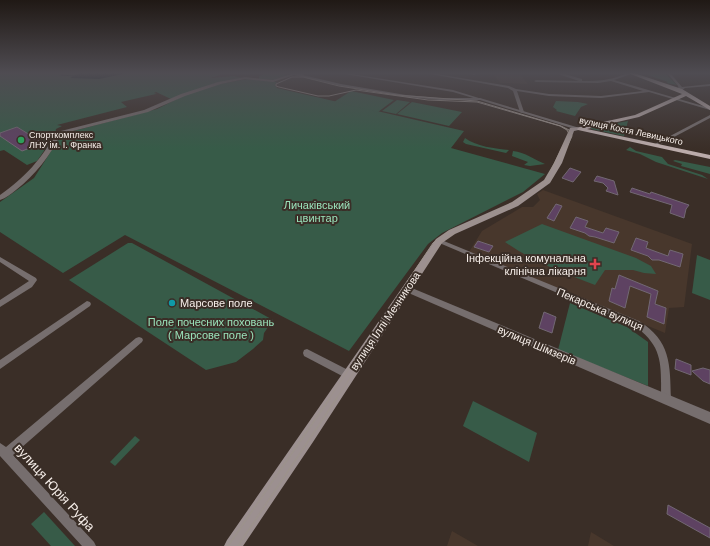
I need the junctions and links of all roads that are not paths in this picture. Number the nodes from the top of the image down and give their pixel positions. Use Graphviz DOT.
graph roads {
  1 [pos="175,98"];
  2 [pos="433,98"];
  3 [pos="518,98"];
  4 [pos="694,98"];
  5 [pos="480,99"];
  6 [pos="678,99"];
  7 [pos="710,108"];
  8 [pos="522,112"];
  9 [pos="710,116"];
  10 [pos="580,129"];
  11 [pos="655,145"];
  12 [pos="710,157"];
  13 [pos="0,198"];
  14 [pos="439,241"];
  15 [pos="0,259"];
  16 [pos="407,289"];
  17 [pos="0,304"];
  18 [pos="87,304"];
  19 [pos="139,340"];
  20 [pos="307,353"];
  21 [pos="0,365"];
  22 [pos="349,375"];
  23 [pos="666,399"];
  24 [pos="710,418"];
  25 [pos="3,451"];
  26 [pos="90,546"];
  27 [pos="233,546"];
  1 -- 13 [label="street, вулиця Костя Левицького"];
  2 -- 5 [label="street, вулиця Костя Левицького"];
  3 -- 8 [label="street"];
  4 -- 7 [label="main road"];
  5 -- 8 [label="street, вулиця Костя Левицького"];
  6 -- 7 [label="street"];
  6 -- 10 [label="main road"];
  8 -- 10 [label="street, вулиця Костя Левицького"];
  9 -- 11 [label="street"];
  10 -- 11 [label="main road, вулиця Костя Левицького"];
  10 -- 14 [label="main road, вулиця Іллі Мечникова"];
  11 -- 12 [label="main road, вулиця Костя Левицького"];
  14 -- 16 [label="main road, вулиця Іллі Мечникова"];
  14 -- 23 [label="street, Пекарська вулиця"];
  15 -- 17 [label="street"];
  16 -- 22 [label="main road, вулиця Іллі Мечникова"];
  16 -- 23 [label="street, вулиця Шімзерів"];
  18 -- 21 [label="street"];
  19 -- 25 [label="street"];
  20 -- 22 [label="street"];
  22 -- 27 [label="main road, вулиця Іллі Мечникова"];
  23 -- 24 [label="street"];
  25 -- 26 [label="street, вулиця Юрія Руфа"];
}
